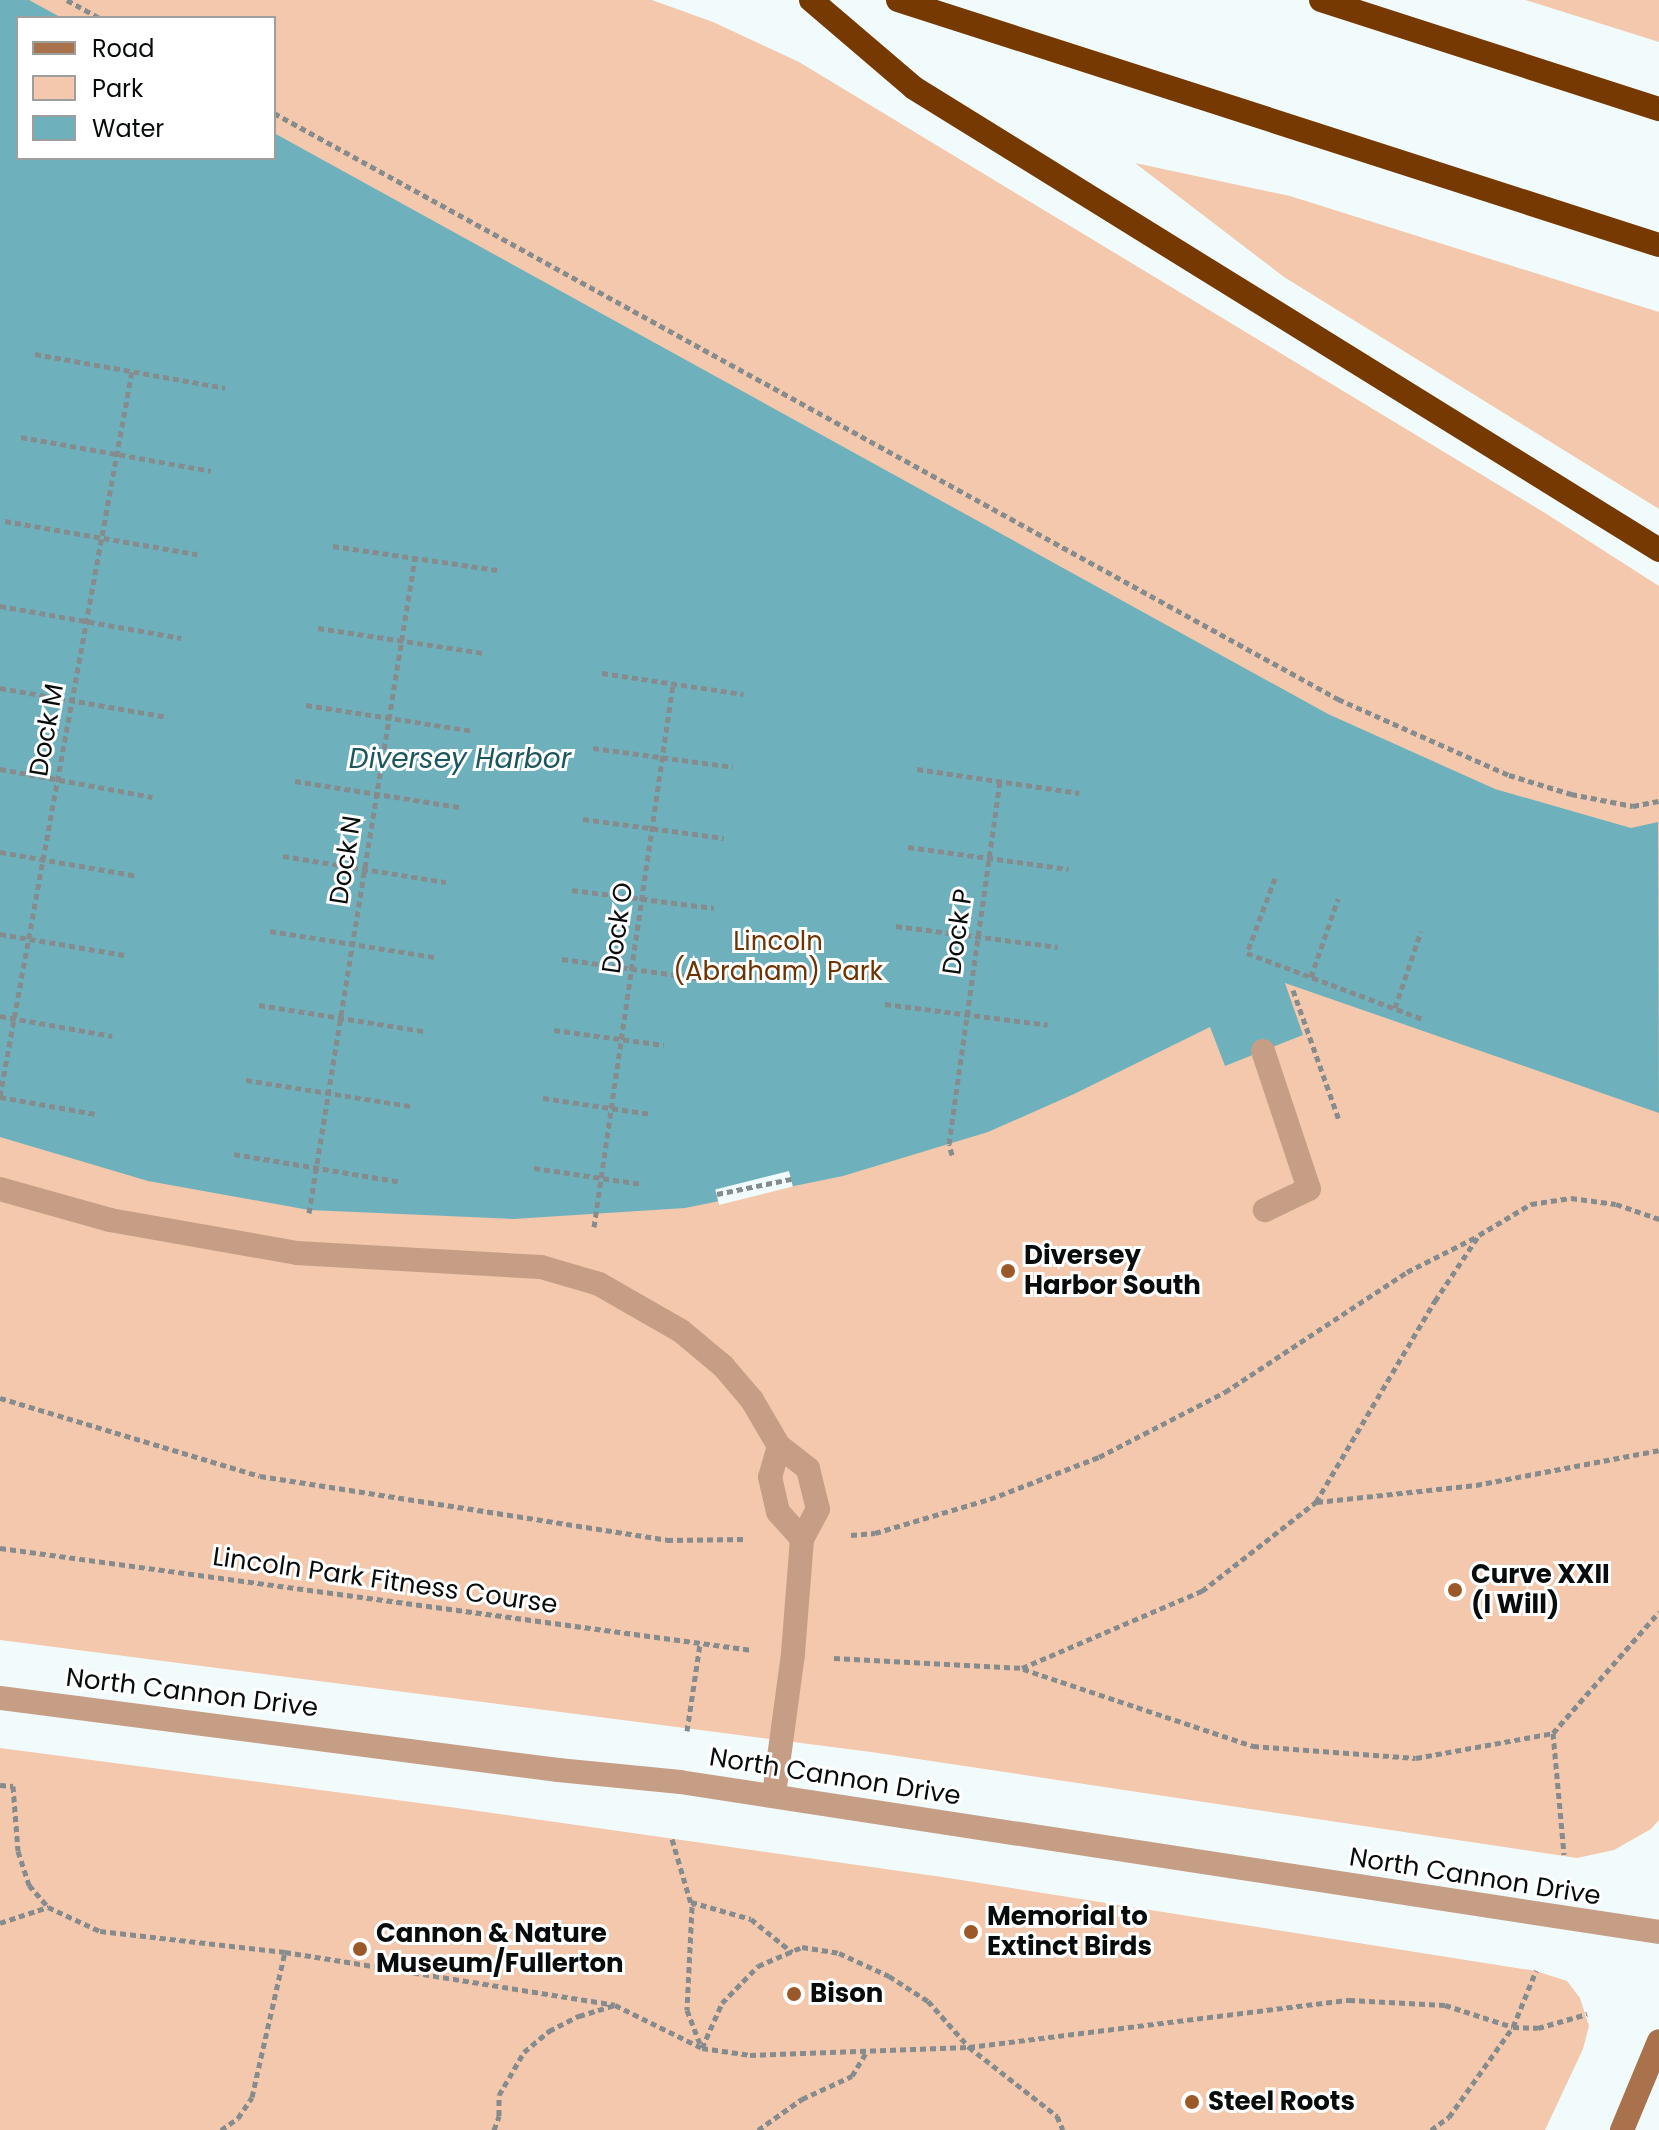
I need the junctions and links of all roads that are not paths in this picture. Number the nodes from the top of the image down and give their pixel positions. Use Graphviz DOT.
graph roads {
  1 [pos="811,0"];
  2 [pos="898,0"];
  3 [pos="1321,0"];
  4 [pos="1659,109"];
  5 [pos="1659,245"];
  6 [pos="1659,550"];
  7 [pos="1263,1051"];
  8 [pos="0,1189"];
  9 [pos="1265,1210"];
  10 [pos="779,1446"];
  11 [pos="802,1539"];
  12 [pos="0,1698"];
  13 [pos="774,1795"];
  14 [pos="1659,1932"];
  15 [pos="1659,2041"];
  16 [pos="1622,2130"];
  1 -- 6 [label="highway"];
  2 -- 5 [label="highway"];
  3 -- 4 [label="highway"];
  7 -- 9 [label="street"];
  8 -- 10 [label="street"];
  10 -- 11 [label="street"];
  10 -- 11 [label="street"];
  11 -- 13 [label="street"];
  12 -- 13 [label="street, North Cannon Drive"];
  13 -- 14 [label="street, North Cannon Drive"];
  15 -- 16 [label="main road"];
}
